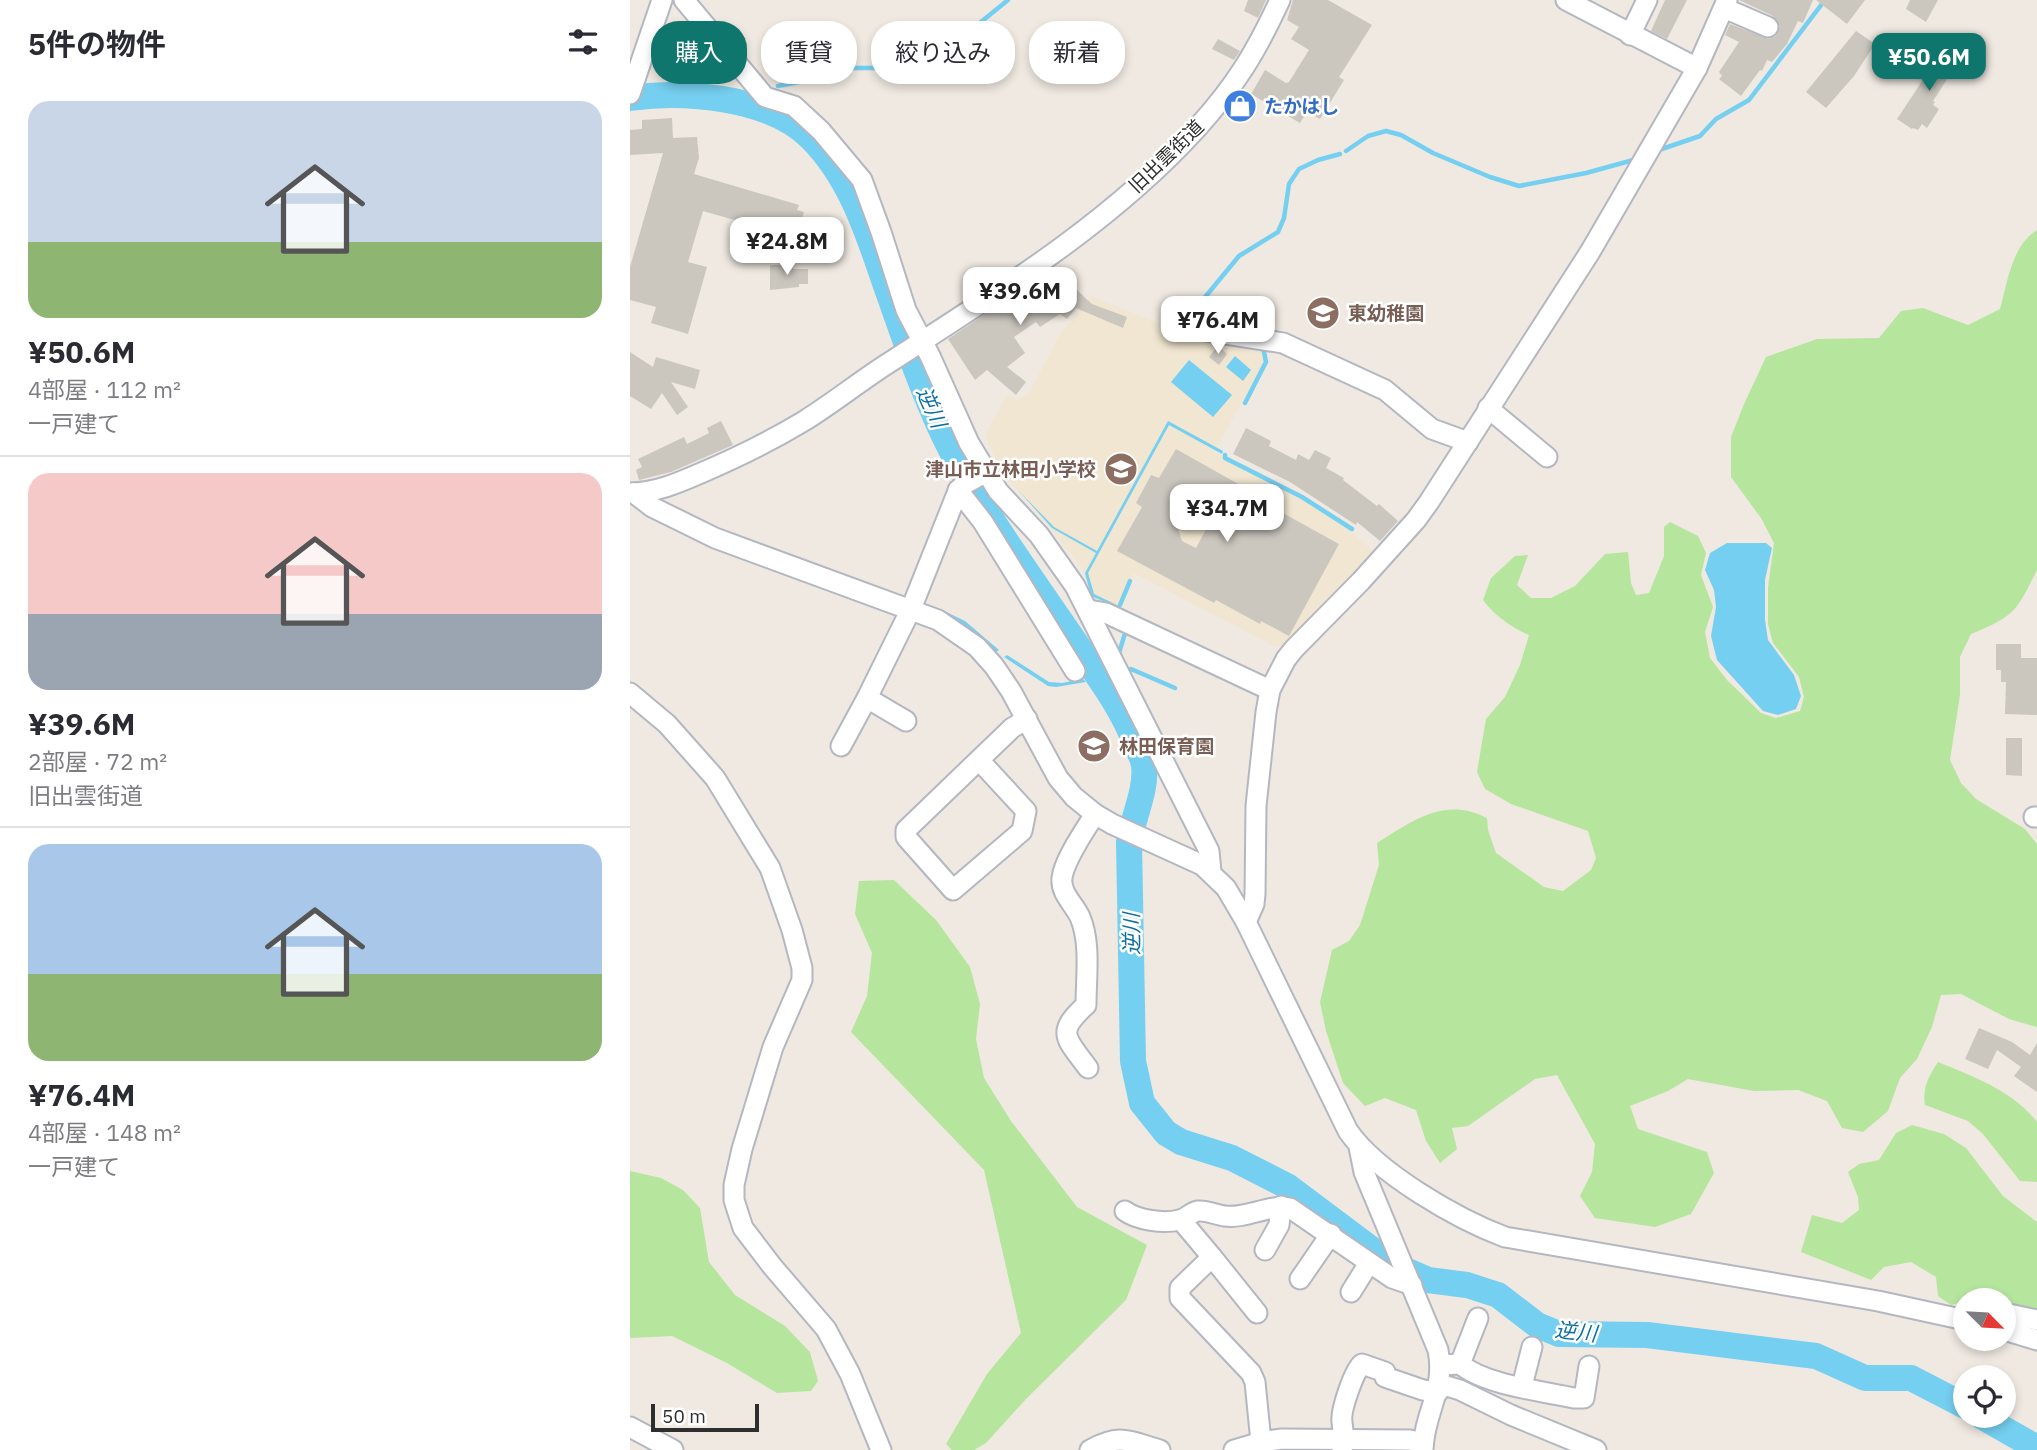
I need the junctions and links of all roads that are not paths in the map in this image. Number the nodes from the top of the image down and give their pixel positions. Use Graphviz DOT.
graph roads {
  1 [pos="662,0"];
  2 [pos="684,0"];
  3 [pos="1280,0"];
  4 [pos="1566,0"];
  5 [pos="1647,0"];
  6 [pos="1726,4"];
  7 [pos="1768,27"];
  8 [pos="1630,35"];
  9 [pos="1697,68"];
  10 [pos="631,90"];
  11 [pos="1180,323"];
  12 [pos="913,347"];
  13 [pos="1488,408"];
  14 [pos="1468,442"];
  15 [pos="1547,457"];
  16 [pos="970,482"];
  17 [pos="631,495"];
  18 [pos="911,608"];
  19 [pos="1089,610"];
  20 [pos="1075,671"];
  21 [pos="1270,690"];
  22 [pos="630,693"];
  23 [pos="867,698"];
  24 [pos="1027,719"];
  25 [pos="906,721"];
  26 [pos="841,746"];
  27 [pos="979,760"];
  28 [pos="1104,819"];
  29 [pos="1211,872"];
  30 [pos="1246,922"];
  31 [pos="1088,1068"];
  32 [pos="1359,1147"];
  33 [pos="1281,1206"];
  34 [pos="1125,1211"];
  35 [pos="1181,1220"];
  36 [pos="1331,1234"];
  37 [pos="1265,1250"];
  38 [pos="1212,1257"];
  39 [pos="1369,1264"];
  40 [pos="1300,1279"];
  41 [pos="1411,1283"];
  42 [pos="1351,1292"];
  43 [pos="1257,1313"];
  44 [pos="1953,1315"];
  45 [pos="2016,1316"];
  46 [pos="1478,1318"];
  47 [pos="2037,1320"];
  48 [pos="2016,1334"];
  49 [pos="2037,1340"];
  50 [pos="1532,1347"];
  51 [pos="1589,1366"];
  52 [pos="1445,1376"];
  53 [pos="1522,1386"];
  54 [pos="630,1427"];
  55 [pos="1268,1444"];
  56 [pos="1343,1445"];
  57 [pos="1423,1446"];
  58 [pos="673,1450"];
  59 [pos="881,1450"];
  60 [pos="1090,1450"];
  61 [pos="1160,1450"];
  62 [pos="1234,1450"];
  63 [pos="1596,1450"];
  1 -- 10 [label="street"];
  2 -- 12 [label="street"];
  3 -- 12 [label="street, 旧出雲街道"];
  4 -- 8 [label="street"];
  5 -- 8 [label="street"];
  6 -- 7 [label="street"];
  6 -- 9 [label="street"];
  8 -- 9 [label="street"];
  9 -- 13 [label="street"];
  11 -- 14 [label="street"];
  12 -- 16 [label="street"];
  12 -- 17 [label="street, 旧出雲街道"];
  13 -- 14 [label="street"];
  13 -- 15 [label="street"];
  14 -- 21 [label="street"];
  16 -- 18 [label="street"];
  16 -- 19 [label="street"];
  16 -- 20 [label="street"];
  17 -- 18 [label="street"];
  18 -- 23 [label="street"];
  18 -- 24 [label="street"];
  19 -- 21 [label="street"];
  19 -- 29 [label="street"];
  21 -- 30 [label="street"];
  22 -- 59 [label="street"];
  23 -- 25 [label="street"];
  23 -- 26 [label="street"];
  24 -- 27 [label="street"];
  24 -- 28 [label="street"];
  27 -- 27 [label="street"];
  28 -- 29 [label="street"];
  28 -- 31 [label="street"];
  29 -- 30 [label="street"];
  30 -- 32 [label="street"];
  32 -- 41 [label="street"];
  32 -- 44 [label="street"];
  33 -- 35 [label="street"];
  33 -- 36 [label="street"];
  33 -- 37 [label="street"];
  34 -- 35 [label="street"];
  35 -- 38 [label="street"];
  36 -- 39 [label="street"];
  36 -- 40 [label="street"];
  38 -- 43 [label="street"];
  38 -- 55 [label="street"];
  39 -- 41 [label="street"];
  39 -- 42 [label="street"];
  41 -- 52 [label="street"];
  45 -- 47 [label="street"];
  46 -- 52 [label="street"];
  48 -- 49 [label="street"];
  50 -- 53 [label="street"];
  51 -- 53 [label="street"];
  52 -- 53 [label="street"];
  52 -- 56 [label="street"];
  52 -- 57 [label="street"];
  52 -- 63 [label="street"];
  54 -- 58 [label="street"];
  55 -- 56 [label="street"];
  55 -- 62 [label="street"];
  56 -- 57 [label="street"];
  60 -- 61 [label="street"];
}
